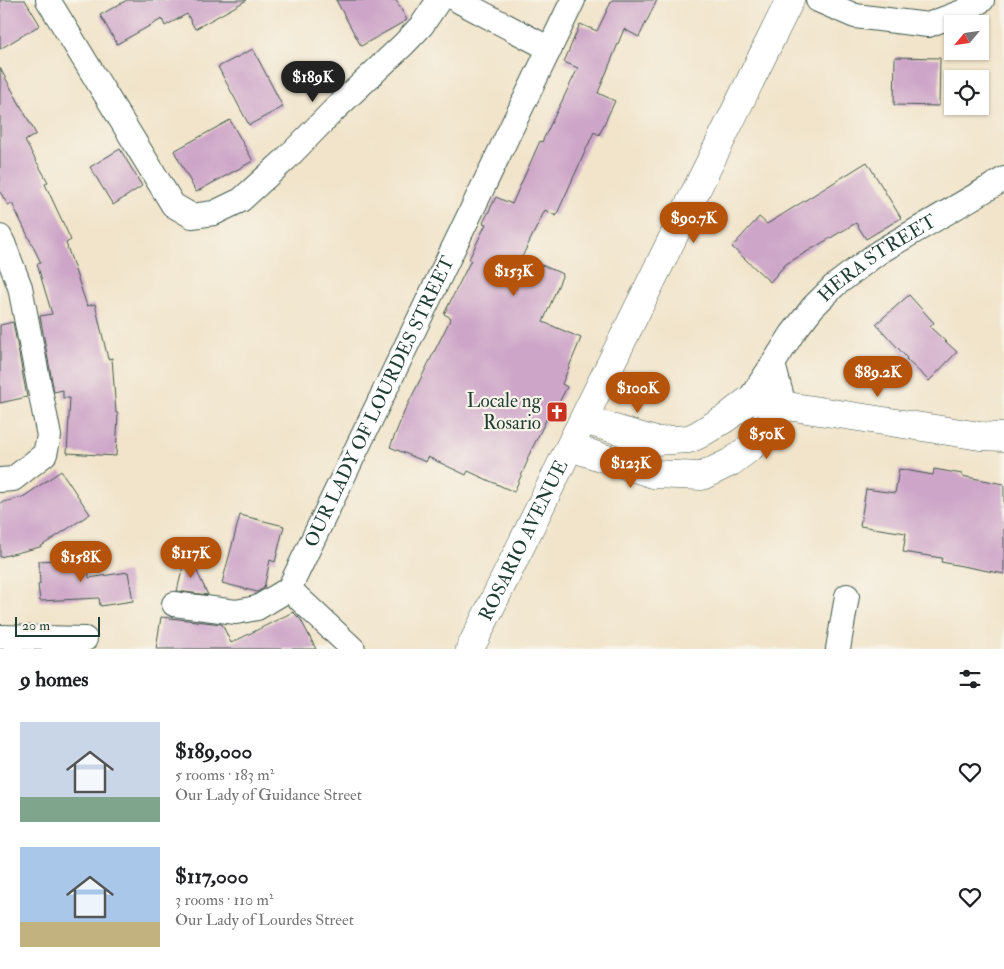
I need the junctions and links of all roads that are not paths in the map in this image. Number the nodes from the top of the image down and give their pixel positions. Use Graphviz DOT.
graph roads {
  1 [pos="48,0"];
  2 [pos="439,0"];
  3 [pos="456,0"];
  4 [pos="573,0"];
  5 [pos="790,0"];
  6 [pos="818,0"];
  7 [pos="982,0"];
  8 [pos="550,48"];
  9 [pos="1004,179"];
  10 [pos="0,237"];
  11 [pos="773,364"];
  12 [pos="749,400"];
  13 [pos="784,405"];
  14 [pos="584,420"];
  15 [pos="1004,437"];
  16 [pos="570,447"];
  17 [pos="0,480"];
  18 [pos="289,589"];
  19 [pos="847,596"];
  20 [pos="174,604"];
  21 [pos="0,637"];
  22 [pos="85,639"];
  23 [pos="353,649"];
  24 [pos="470,649"];
  25 [pos="838,649"];
  1 -- 2 [label="street"];
  3 -- 8 [label="street"];
  4 -- 8 [label="street, OUR LADY OF LOURDES STREET"];
  5 -- 14 [label="main road, ROSARIO AVENUE"];
  6 -- 7 [label="street"];
  8 -- 18 [label="street, OUR LADY OF LOURDES STREET"];
  9 -- 11 [label="street, HERA STREET"];
  10 -- 17 [label="street"];
  11 -- 12 [label="street, HERA STREET"];
  11 -- 13 [label="street"];
  12 -- 13 [label="main road"];
  12 -- 14 [label="main road"];
  13 -- 15 [label="main road"];
  13 -- 16 [label="main road"];
  14 -- 16 [label="main road, ROSARIO AVENUE"];
  16 -- 24 [label="main road, ROSARIO AVENUE"];
  18 -- 20 [label="street"];
  18 -- 23 [label="street"];
  19 -- 25 [label="street"];
  21 -- 22 [label="street"];
}
